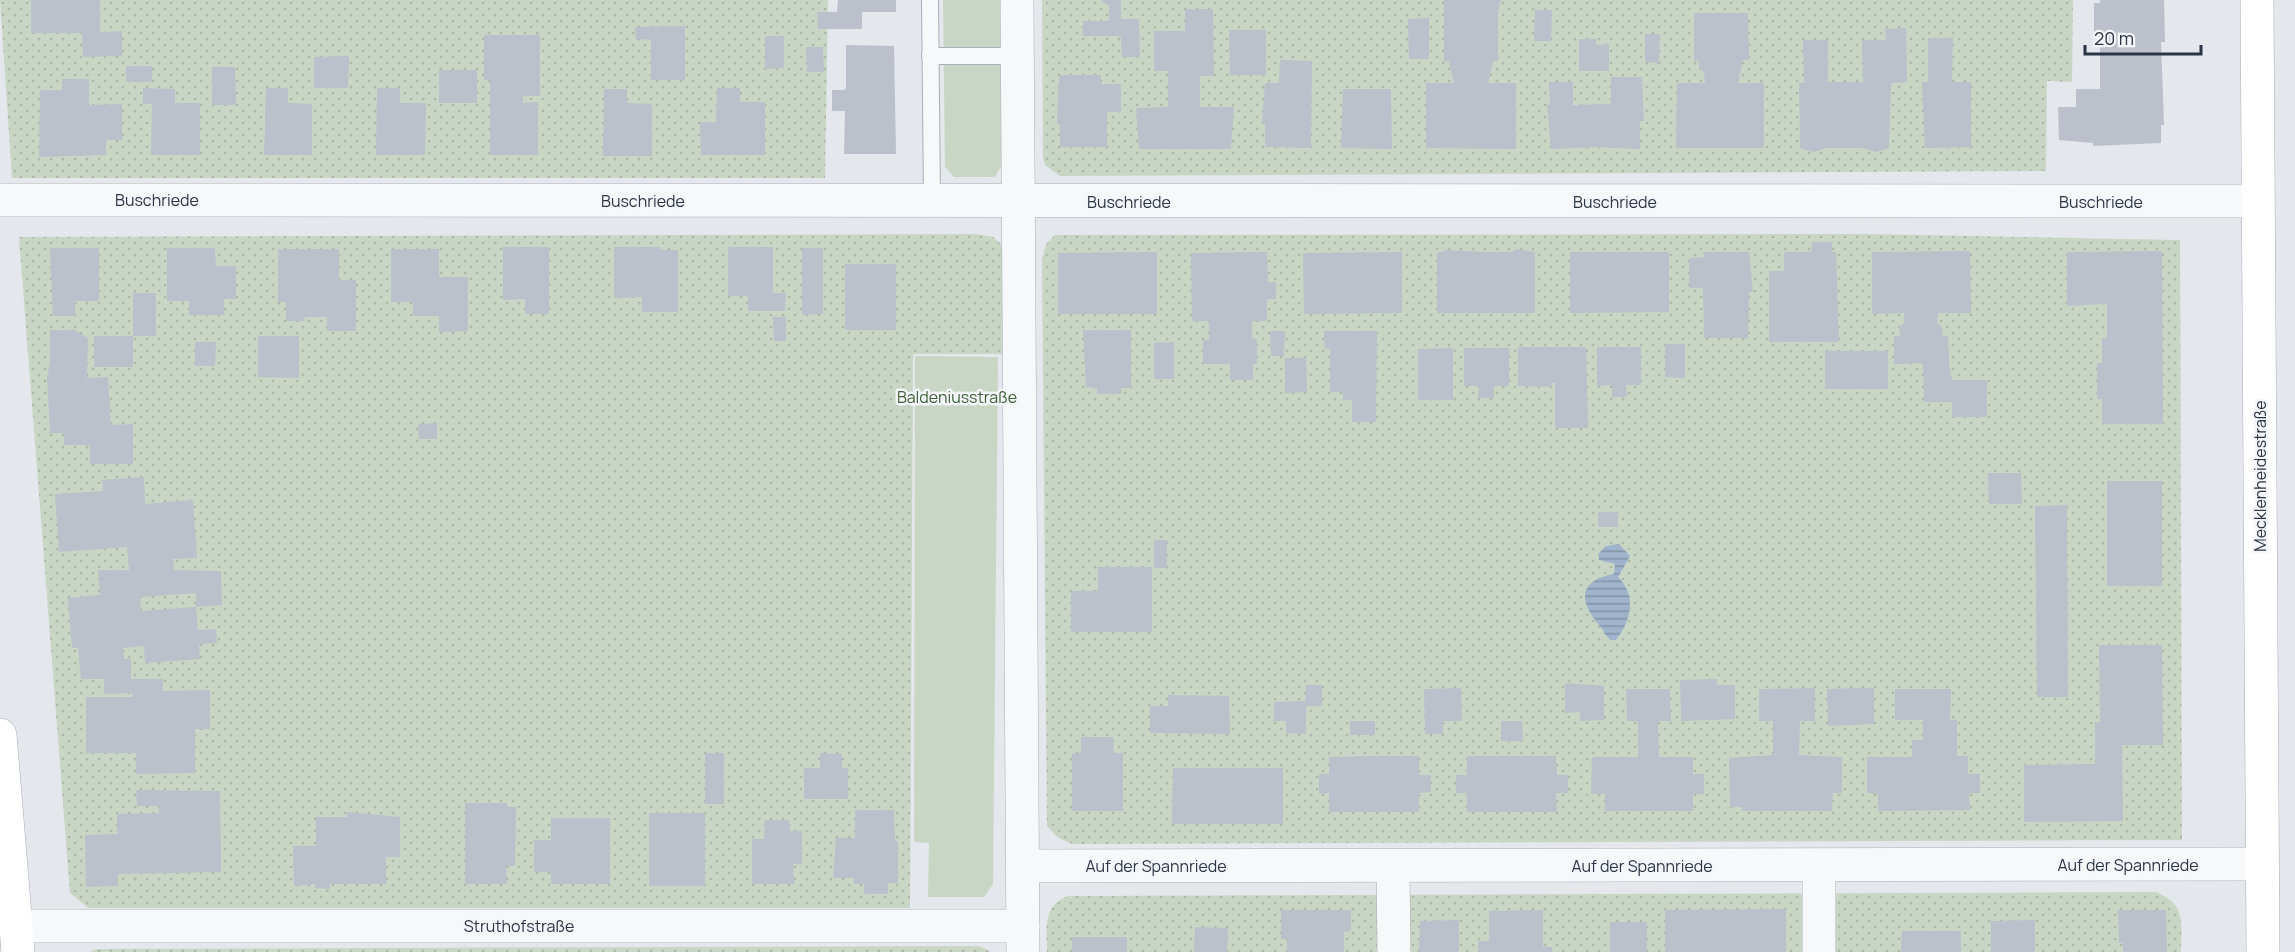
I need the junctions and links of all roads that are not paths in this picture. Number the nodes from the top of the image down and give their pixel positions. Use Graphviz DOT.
graph roads {
  1 [pos="930,0"];
  2 [pos="1017,0"];
  3 [pos="2257,0"];
  4 [pos="930,56"];
  5 [pos="1017,56"];
  6 [pos="0,200"];
  7 [pos="932,201"];
  8 [pos="2258,201"];
  9 [pos="1019,202"];
  10 [pos="0,735"];
  11 [pos="2262,864"];
  12 [pos="1022,866"];
  13 [pos="1393,866"];
  14 [pos="1819,866"];
  15 [pos="17,939"];
  16 [pos="1023,939"];
  17 [pos="1394,952"];
  18 [pos="1819,952"];
  19 [pos="2263,952"];
  1 -- 4 [label="lane"];
  2 -- 5 [label="street"];
  3 -- 8 [label="main road, Mecklenheidestraße"];
  4 -- 5 [label="lane"];
  4 -- 7 [label="lane"];
  5 -- 9 [label="street"];
  6 -- 7 [label="street, Buschriede"];
  7 -- 9 [label="street, Buschriede"];
  8 -- 9 [label="street, Buschriede"];
  8 -- 11 [label="main road, Mecklenheidestraße"];
  9 -- 12 [label="street"];
  10 -- 15 [label="main road"];
  11 -- 14 [label="street, Auf der Spannriede"];
  11 -- 19 [label="main road, Mecklenheidestraße"];
  12 -- 13 [label="street, Auf der Spannriede"];
  12 -- 16 [label="street"];
  13 -- 14 [label="street, Auf der Spannriede"];
  13 -- 17 [label="street"];
  14 -- 18 [label="street"];
  15 -- 16 [label="street, Struthofstraße"];
}
